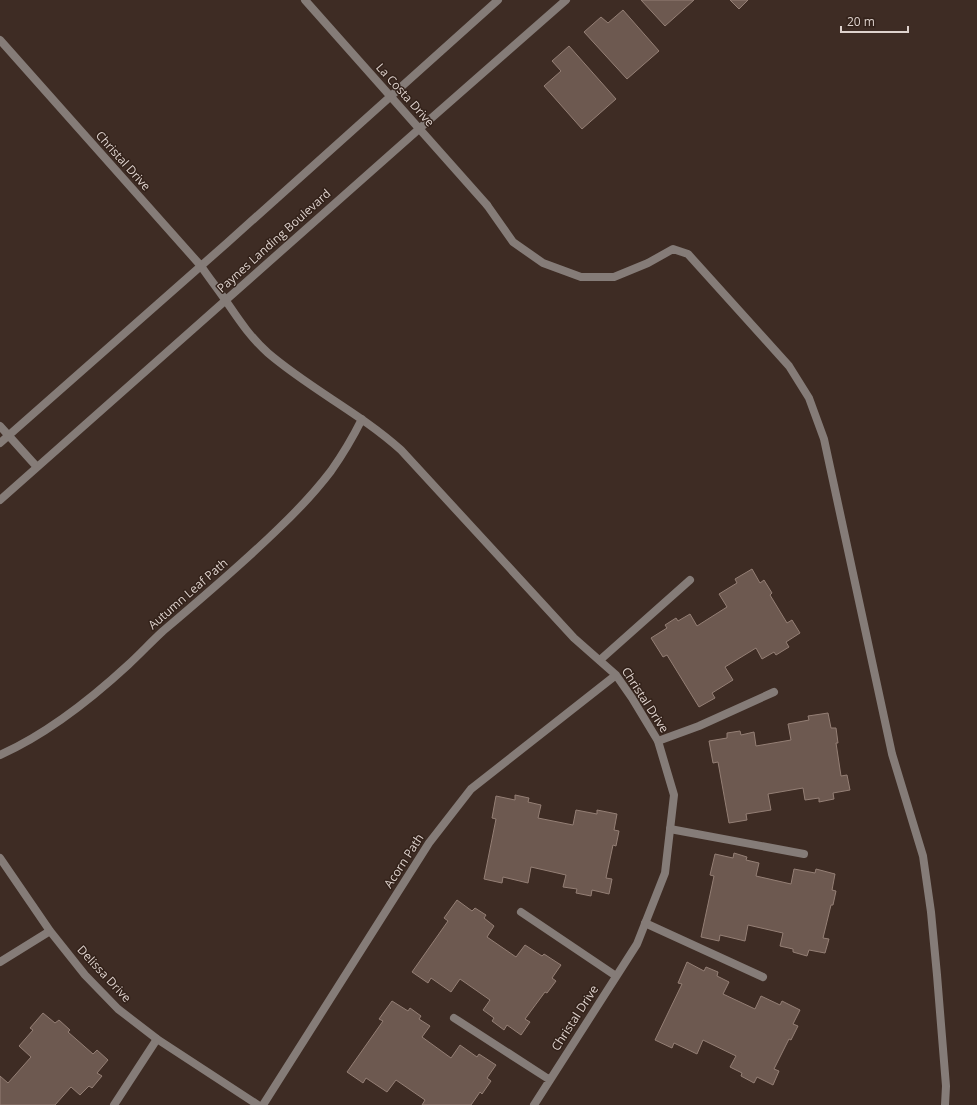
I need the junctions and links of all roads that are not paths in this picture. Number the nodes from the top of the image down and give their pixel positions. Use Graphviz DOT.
graph roads {
  1 [pos="305,0"];
  2 [pos="498,0"];
  3 [pos="566,0"];
  4 [pos="0,40"];
  5 [pos="390,96"];
  6 [pos="419,128"];
  7 [pos="201,266"];
  8 [pos="226,300"];
  9 [pos="362,419"];
  10 [pos="0,426"];
  11 [pos="9,436"];
  12 [pos="0,443"];
  13 [pos="37,467"];
  14 [pos="0,500"];
  15 [pos="690,580"];
  16 [pos="600,660"];
  17 [pos="616,675"];
  18 [pos="774,692"];
  19 [pos="658,741"];
  20 [pos="0,755"];
  21 [pos="670,829"];
  22 [pos="804,854"];
  23 [pos="0,858"];
  24 [pos="522,912"];
  25 [pos="645,923"];
  26 [pos="50,931"];
  27 [pos="0,962"];
  28 [pos="616,976"];
  29 [pos="763,977"];
  30 [pos="454,1018"];
  31 [pos="158,1039"];
  32 [pos="550,1080"];
  33 [pos="114,1105"];
  34 [pos="258,1105"];
  35 [pos="263,1105"];
  36 [pos="534,1105"];
  37 [pos="945,1105"];
  1 -- 5 [label="street, La Costa Drive"];
  2 -- 5 [label="street"];
  3 -- 6 [label="street, Paynes Landing Boulevard"];
  4 -- 7 [label="street, Christal Drive"];
  5 -- 6 [label="street, La Costa Drive"];
  5 -- 7 [label="street"];
  6 -- 8 [label="street, Paynes Landing Boulevard"];
  6 -- 37 [label="street, La Costa Drive"];
  7 -- 8 [label="street, Christal Drive"];
  7 -- 11 [label="street"];
  8 -- 9 [label="street, Christal Drive"];
  8 -- 13 [label="street, Paynes Landing Boulevard"];
  9 -- 16 [label="street, Christal Drive"];
  9 -- 20 [label="street, Autumn Leaf Path"];
  10 -- 11 [label="street"];
  11 -- 12 [label="street"];
  11 -- 13 [label="street"];
  13 -- 14 [label="street, Paynes Landing Boulevard"];
  15 -- 16 [label="street"];
  16 -- 17 [label="street, Christal Drive"];
  17 -- 19 [label="street, Christal Drive"];
  17 -- 35 [label="street, Acorn Path"];
  18 -- 19 [label="street"];
  19 -- 21 [label="street, Christal Drive"];
  21 -- 22 [label="street"];
  21 -- 25 [label="street, Christal Drive"];
  23 -- 26 [label="street, Delissa Drive"];
  24 -- 28 [label="street"];
  25 -- 28 [label="street, Christal Drive"];
  25 -- 29 [label="street"];
  26 -- 27 [label="street"];
  26 -- 31 [label="street, Delissa Drive"];
  28 -- 32 [label="street, Christal Drive"];
  30 -- 32 [label="street"];
  31 -- 33 [label="street"];
  31 -- 34 [label="street, Delissa Drive"];
  32 -- 36 [label="street, Christal Drive"];
}
